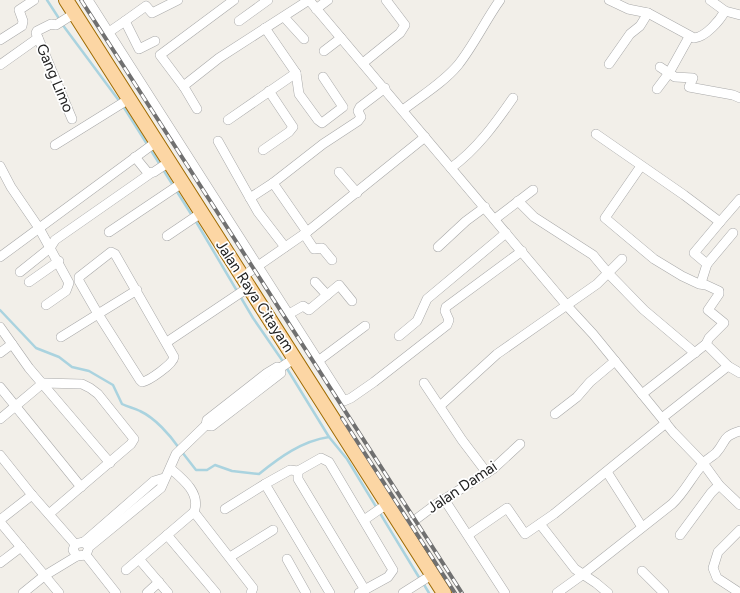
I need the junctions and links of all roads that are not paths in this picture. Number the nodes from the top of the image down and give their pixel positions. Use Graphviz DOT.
graph roads {
  1 [pos="34,0"];
  2 [pos="66,0"];
  3 [pos="88,0"];
  4 [pos="178,0"];
  5 [pos="234,0"];
  6 [pos="268,0"];
  7 [pos="309,0"];
  8 [pos="328,0"];
  9 [pos="386,0"];
  10 [pos="500,0"];
  11 [pos="610,0"];
  12 [pos="710,0"];
  13 [pos="316,9"];
  14 [pos="725,10"];
  15 [pos="648,13"];
  16 [pos="740,15"];
  17 [pos="70,17"];
  18 [pos="284,17"];
  19 [pos="239,20"];
  20 [pos="125,21"];
  21 [pos="266,28"];
  22 [pos="109,32"];
  23 [pos="690,37"];
  24 [pos="38,38"];
  25 [pos="341,38"];
  26 [pos="304,39"];
  27 [pos="0,40"];
  28 [pos="155,41"];
  29 [pos="324,51"];
  30 [pos="363,63"];
  31 [pos="609,64"];
  32 [pos="0,65"];
  33 [pos="660,68"];
  34 [pos="296,73"];
  35 [pos="669,73"];
  36 [pos="324,77"];
  37 [pos="184,87"];
  38 [pos="385,88"];
  39 [pos="658,89"];
  40 [pos="269,91"];
  41 [pos="513,98"];
  42 [pos="740,98"];
  43 [pos="126,101"];
  44 [pos="197,109"];
  45 [pos="403,110"];
  46 [pos="72,119"];
  47 [pos="228,120"];
  48 [pos="596,134"];
  49 [pos="425,137"];
  50 [pos="218,141"];
  51 [pos="154,144"];
  52 [pos="55,145"];
  53 [pos="264,150"];
  54 [pos="137,155"];
  55 [pos="167,163"];
  56 [pos="641,166"];
  57 [pos="451,168"];
  58 [pos="1,171"];
  59 [pos="154,172"];
  60 [pos="339,172"];
  61 [pos="273,183"];
  62 [pos="179,185"];
  63 [pos="533,190"];
  64 [pos="357,193"];
  65 [pos="250,198"];
  66 [pos="740,200"];
  67 [pos="518,201"];
  68 [pos="485,207"];
  69 [pos="199,215"];
  70 [pos="495,219"];
  71 [pos="720,222"];
  72 [pos="39,228"];
  73 [pos="109,232"];
  74 [pos="506,232"];
  75 [pos="733,232"];
  76 [pos="306,233"];
  77 [pos="167,236"];
  78 [pos="438,247"];
  79 [pos="50,248"];
  80 [pos="285,248"];
  81 [pos="522,251"];
  82 [pos="0,257"];
  83 [pos="622,259"];
  84 [pos="332,260"];
  85 [pos="59,261"];
  86 [pos="707,264"];
  87 [pos="257,266"];
  88 [pos="20,272"];
  89 [pos="608,273"];
  90 [pos="29,282"];
  91 [pos="315,282"];
  92 [pos="701,283"];
  93 [pos="245,285"];
  94 [pos="136,290"];
  95 [pos="327,295"];
  96 [pos="352,301"];
  97 [pos="46,305"];
  98 [pos="567,305"];
  99 [pos="98,314"];
  100 [pos="289,314"];
  101 [pos="365,326"];
  102 [pos="0,327"];
  103 [pos="61,336"];
  104 [pos="399,336"];
  105 [pos="167,342"];
  106 [pos="12,344"];
  107 [pos="706,344"];
  108 [pos="0,352"];
  109 [pos="695,353"];
  110 [pos="318,361"];
  111 [pos="615,361"];
  112 [pos="287,363"];
  113 [pos="728,366"];
  114 [pos="740,373"];
  115 [pos="43,383"];
  116 [pos="424,383"];
  117 [pos="0,388"];
  118 [pos="642,394"];
  119 [pos="15,406"];
  120 [pos="440,406"];
  121 [pos="555,414"];
  122 [pos="0,419"];
  123 [pos="664,421"];
  124 [pos="739,431"];
  125 [pos="520,444"];
  126 [pos="0,455"];
  127 [pos="110,463"];
  128 [pos="171,468"];
  129 [pos="708,470"];
  130 [pos="298,471"];
  131 [pos="607,472"];
  132 [pos="487,473"];
  133 [pos="264,484"];
  134 [pos="719,485"];
  135 [pos="81,487"];
  136 [pos="32,495"];
  137 [pos="444,499"];
  138 [pos="740,505"];
  139 [pos="384,507"];
  140 [pos="225,508"];
  141 [pos="194,512"];
  142 [pos="49,514"];
  143 [pos="367,518"];
  144 [pos="0,521"];
  145 [pos="540,524"];
  146 [pos="642,527"];
  147 [pos="403,529"];
  148 [pos="273,530"];
  149 [pos="740,530"];
  150 [pos="680,534"];
  151 [pos="167,535"];
  152 [pos="468,535"];
  153 [pos="21,547"];
  154 [pos="82,549"];
  155 [pos="230,557"];
  156 [pos="139,559"];
  157 [pos="287,559"];
  158 [pos="0,563"];
  159 [pos="126,570"];
  160 [pos="642,571"];
  161 [pos="582,575"];
  162 [pos="44,576"];
  163 [pos="430,576"];
  164 [pos="159,582"];
  165 [pos="362,591"];
  166 [pos="23,593"];
  167 [pos="59,593"];
  168 [pos="116,593"];
  169 [pos="147,593"];
  170 [pos="168,593"];
  171 [pos="216,593"];
  172 [pos="251,593"];
  173 [pos="306,593"];
  174 [pos="330,593"];
  175 [pos="403,593"];
  176 [pos="444,593"];
  177 [pos="504,593"];
  178 [pos="557,593"];
  179 [pos="608,593"];
  180 [pos="664,593"];
  181 [pos="740,593"];
  1 -- 27 [label="street"];
  2 -- 17 [label="main road, Jalan Raya Citayam"];
  3 -- 22 [label="street"];
  4 -- 20 [label="street"];
  5 -- 37 [label="street"];
  6 -- 19 [label="street"];
  7 -- 13 [label="street"];
  7 -- 18 [label="street"];
  8 -- 13 [label="street"];
  9 -- 30 [label="street"];
  10 -- 45 [label="street"];
  11 -- 15 [label="street"];
  12 -- 14 [label="street"];
  13 -- 25 [label="street"];
  14 -- 16 [label="street"];
  14 -- 23 [label="street"];
  15 -- 23 [label="street"];
  15 -- 31 [label="street"];
  17 -- 24 [label="street"];
  17 -- 43 [label="main road, Jalan Raya Citayam"];
  18 -- 21 [label="street"];
  18 -- 26 [label="street"];
  20 -- 22 [label="street"];
  20 -- 28 [label="street"];
  21 -- 34 [label="street"];
  21 -- 37 [label="street"];
  22 -- 87 [label="street"];
  23 -- 35 [label="street"];
  24 -- 32 [label="street"];
  24 -- 46 [label="street, Gang Limo"];
  25 -- 29 [label="street"];
  25 -- 30 [label="street"];
  30 -- 38 [label="street"];
  33 -- 35 [label="street"];
  34 -- 36 [label="street"];
  34 -- 40 [label="street"];
  35 -- 39 [label="street"];
  35 -- 42 [label="street"];
  37 -- 44 [label="street"];
  38 -- 45 [label="street"];
  38 -- 61 [label="street"];
  40 -- 47 [label="street"];
  40 -- 53 [label="street"];
  41 -- 57 [label="street"];
  43 -- 51 [label="main road, Jalan Raya Citayam"];
  43 -- 52 [label="street, Gang Limo"];
  45 -- 49 [label="street"];
  48 -- 56 [label="street"];
  49 -- 57 [label="street"];
  49 -- 64 [label="street"];
  50 -- 65 [label="street"];
  51 -- 54 [label="street"];
  51 -- 55 [label="main road, Jalan Raya Citayam"];
  54 -- 59 [label="street"];
  54 -- 72 [label="street"];
  55 -- 59 [label="street"];
  55 -- 62 [label="main road, Jalan Raya Citayam"];
  56 -- 71 [label="street"];
  56 -- 92 [label="street"];
  57 -- 68 [label="street"];
  58 -- 72 [label="street"];
  59 -- 79 [label="street"];
  60 -- 64 [label="street"];
  61 -- 65 [label="street"];
  61 -- 76 [label="street"];
  62 -- 69 [label="main road, Jalan Raya Citayam"];
  62 -- 73 [label="street"];
  63 -- 67 [label="street"];
  64 -- 76 [label="street"];
  65 -- 80 [label="street"];
  66 -- 71 [label="street"];
  67 -- 70 [label="street"];
  67 -- 89 [label="street"];
  68 -- 70 [label="street"];
  68 -- 78 [label="street"];
  69 -- 77 [label="street"];
  69 -- 93 [label="main road, Jalan Raya Citayam"];
  70 -- 74 [label="street"];
  71 -- 86 [label="street"];
  72 -- 79 [label="street"];
  72 -- 82 [label="street"];
  74 -- 81 [label="street"];
  74 -- 104 [label="street"];
  75 -- 86 [label="street"];
  76 -- 80 [label="street"];
  76 -- 84 [label="street"];
  79 -- 85 [label="street"];
  79 -- 88 [label="street"];
  80 -- 87 [label="street"];
  81 -- 98 [label="street"];
  81 -- 110 [label="street"];
  83 -- 89 [label="street"];
  85 -- 90 [label="street"];
  85 -- 97 [label="street"];
  86 -- 92 [label="street"];
  87 -- 93 [label="street"];
  87 -- 100 [label="street"];
  89 -- 98 [label="street"];
  89 -- 109 [label="street"];
  91 -- 95 [label="street"];
  92 -- 107 [label="street"];
  93 -- 105 [label="street"];
  93 -- 112 [label="main road, Jalan Raya Citayam"];
  94 -- 99 [label="street"];
  94 -- 99 [label="street"];
  94 -- 105 [label="street"];
  95 -- 96 [label="street"];
  95 -- 100 [label="street"];
  98 -- 111 [label="street"];
  98 -- 120 [label="street"];
  99 -- 103 [label="street"];
  99 -- 105 [label="street"];
  100 -- 110 [label="street"];
  101 -- 110 [label="street"];
  102 -- 106 [label="street"];
  106 -- 108 [label="street"];
  106 -- 115 [label="street"];
  107 -- 109 [label="street"];
  107 -- 113 [label="street"];
  109 -- 118 [label="street"];
  111 -- 118 [label="street"];
  111 -- 121 [label="street"];
  112 -- 128 [label="street"];
  112 -- 139 [label="main road, Jalan Raya Citayam"];
  113 -- 114 [label="street"];
  113 -- 123 [label="street"];
  115 -- 119 [label="street"];
  115 -- 127 [label="street"];
  115 -- 127 [label="street"];
  116 -- 120 [label="street"];
  117 -- 119 [label="street"];
  118 -- 123 [label="street"];
  119 -- 122 [label="street"];
  119 -- 135 [label="street"];
  120 -- 132 [label="street"];
  123 -- 129 [label="street"];
  123 -- 131 [label="street"];
  124 -- 129 [label="street"];
  125 -- 132 [label="street, Jalan Damai"];
  126 -- 136 [label="street"];
  127 -- 135 [label="street"];
  128 -- 141 [label="street"];
  128 -- 154 [label="street"];
  129 -- 134 [label="street"];
  129 -- 146 [label="street"];
  130 -- 133 [label="street"];
  130 -- 143 [label="street"];
  130 -- 165 [label="street"];
  131 -- 145 [label="street"];
  131 -- 146 [label="street"];
  132 -- 137 [label="street, Jalan Damai"];
  133 -- 140 [label="street"];
  133 -- 174 [label="street"];
  134 -- 138 [label="street"];
  134 -- 150 [label="street"];
  135 -- 142 [label="street"];
  136 -- 142 [label="street"];
  136 -- 144 [label="street"];
  137 -- 147 [label="street, Jalan Damai"];
  137 -- 152 [label="street"];
  139 -- 143 [label="street"];
  139 -- 147 [label="main road, Jalan Raya Citayam"];
  141 -- 151 [label="street"];
  141 -- 155 [label="street"];
  142 -- 154 [label="street"];
  143 -- 165 [label="street"];
  144 -- 153 [label="street"];
  145 -- 152 [label="street"];
  145 -- 161 [label="street"];
  146 -- 161 [label="street"];
  147 -- 163 [label="main road, Jalan Raya Citayam"];
  148 -- 155 [label="street"];
  149 -- 181 [label="street"];
  151 -- 156 [label="street"];
  151 -- 171 [label="street"];
  152 -- 177 [label="street"];
  153 -- 158 [label="street"];
  153 -- 162 [label="street"];
  154 -- 162 [label="street"];
  154 -- 168 [label="street"];
  155 -- 172 [label="street"];
  156 -- 159 [label="street"];
  156 -- 164 [label="street"];
  157 -- 173 [label="street"];
  160 -- 180 [label="street"];
  161 -- 178 [label="street"];
  161 -- 179 [label="street"];
  162 -- 166 [label="street"];
  162 -- 167 [label="street"];
  163 -- 175 [label="street"];
  163 -- 176 [label="main road, Jalan Raya Citayam"];
  164 -- 169 [label="street"];
  164 -- 170 [label="street"];
}
